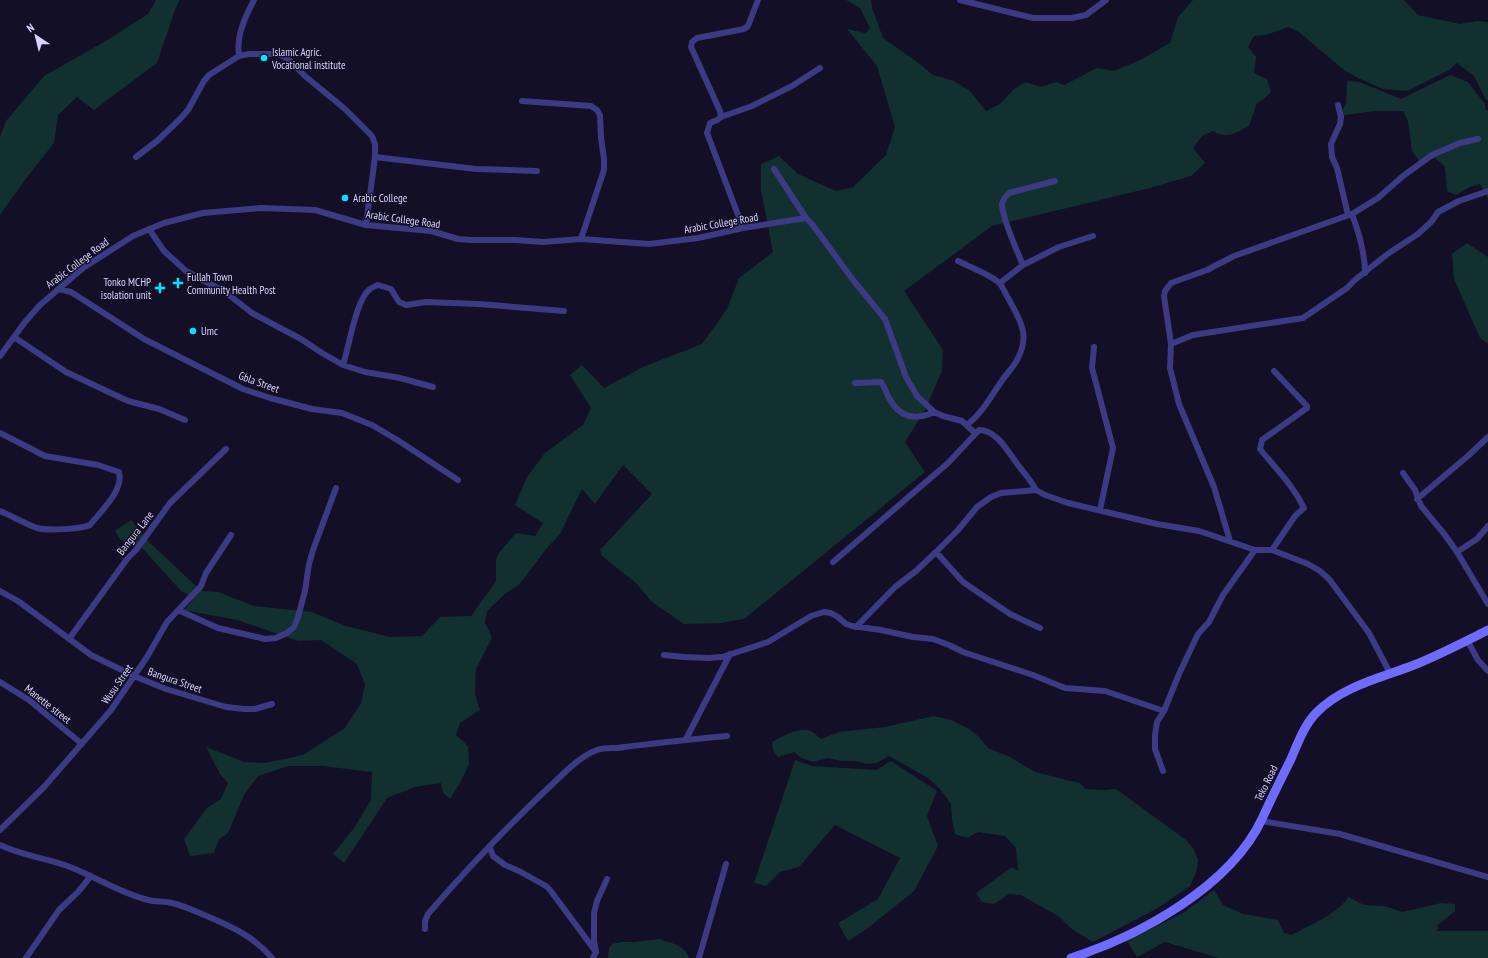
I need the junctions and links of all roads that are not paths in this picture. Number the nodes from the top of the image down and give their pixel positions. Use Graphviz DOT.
graph roads {
  1 [pos="254,0"];
  2 [pos="758,0"];
  3 [pos="960,0"];
  4 [pos="1106,0"];
  5 [pos="239,56"];
  6 [pos="820,68"];
  7 [pos="522,100"];
  8 [pos="1338,105"];
  9 [pos="721,116"];
  10 [pos="1478,139"];
  11 [pos="136,157"];
  12 [pos="375,157"];
  13 [pos="774,169"];
  14 [pos="536,171"];
  15 [pos="1055,181"];
  16 [pos="1488,191"];
  17 [pos="1350,214"];
  18 [pos="806,218"];
  19 [pos="366,225"];
  20 [pos="743,228"];
  21 [pos="149,229"];
  22 [pos="1093,236"];
  23 [pos="580,240"];
  24 [pos="958,261"];
  25 [pos="1023,265"];
  26 [pos="1365,273"];
  27 [pos="1000,283"];
  28 [pos="59,289"];
  29 [pos="564,312"];
  30 [pos="14,337"];
  31 [pos="1171,344"];
  32 [pos="1094,347"];
  33 [pos="0,356"];
  34 [pos="343,365"];
  35 [pos="1274,371"];
  36 [pos="855,383"];
  37 [pos="433,387"];
  38 [pos="934,412"];
  39 [pos="185,420"];
  40 [pos="967,425"];
  41 [pos="0,433"];
  42 [pos="975,433"];
  43 [pos="1488,437"];
  44 [pos="226,449"];
  45 [pos="1403,473"];
  46 [pos="458,480"];
  47 [pos="336,488"];
  48 [pos="1036,490"];
  49 [pos="1417,499"];
  50 [pos="1100,510"];
  51 [pos="0,511"];
  52 [pos="1488,526"];
  53 [pos="231,535"];
  54 [pos="1230,541"];
  55 [pos="1255,550"];
  56 [pos="1272,550"];
  57 [pos="936,552"];
  58 [pos="1458,552"];
  59 [pos="833,562"];
  60 [pos="0,591"];
  61 [pos="1488,604"];
  62 [pos="178,610"];
  63 [pos="856,627"];
  64 [pos="1040,628"];
  65 [pos="1488,630"];
  66 [pos="69,638"];
  67 [pos="1467,640"];
  68 [pos="664,654"];
  69 [pos="730,654"];
  70 [pos="1488,671"];
  71 [pos="1390,673"];
  72 [pos="134,676"];
  73 [pos="0,682"];
  74 [pos="272,704"];
  75 [pos="1164,711"];
  76 [pos="727,736"];
  77 [pos="686,739"];
  78 [pos="82,744"];
  79 [pos="1163,771"];
  80 [pos="1261,821"];
  81 [pos="0,830"];
  82 [pos="0,845"];
  83 [pos="490,848"];
  84 [pos="726,864"];
  85 [pos="91,876"];
  86 [pos="1488,877"];
  87 [pos="607,879"];
  88 [pos="424,929"];
  89 [pos="594,955"];
  90 [pos="26,958"];
  91 [pos="272,958"];
  92 [pos="699,958"];
  93 [pos="1071,958"];
  1 -- 5 [label="street"];
  2 -- 9 [label="street"];
  3 -- 4 [label="street"];
  5 -- 11 [label="street"];
  5 -- 12 [label="street"];
  6 -- 9 [label="street"];
  7 -- 23 [label="street"];
  8 -- 17 [label="street"];
  9 -- 20 [label="street"];
  10 -- 17 [label="street"];
  12 -- 14 [label="street"];
  12 -- 19 [label="street"];
  13 -- 18 [label="street"];
  15 -- 25 [label="street"];
  16 -- 26 [label="street"];
  17 -- 26 [label="street"];
  17 -- 31 [label="street"];
  18 -- 20 [label="street, Arabic College Road"];
  18 -- 38 [label="street"];
  19 -- 21 [label="street, Arabic College Road"];
  19 -- 23 [label="street, Arabic College Road"];
  20 -- 23 [label="street, Arabic College Road"];
  21 -- 28 [label="street, Arabic College Road"];
  21 -- 34 [label="street"];
  22 -- 25 [label="street"];
  24 -- 27 [label="street"];
  25 -- 27 [label="street"];
  26 -- 31 [label="street"];
  27 -- 40 [label="street"];
  28 -- 30 [label="street, Arabic College Road"];
  28 -- 46 [label="street, Gbla Street"];
  29 -- 34 [label="street"];
  30 -- 33 [label="street, Arabic College Road"];
  30 -- 39 [label="street"];
  31 -- 54 [label="street"];
  32 -- 50 [label="street"];
  34 -- 37 [label="street"];
  35 -- 56 [label="street"];
  36 -- 38 [label="street"];
  38 -- 40 [label="street"];
  40 -- 42 [label="street"];
  41 -- 51 [label="street"];
  42 -- 48 [label="street"];
  42 -- 59 [label="street"];
  43 -- 49 [label="street"];
  44 -- 66 [label="street, Bangura Lane"];
  45 -- 49 [label="street"];
  47 -- 62 [label="street"];
  48 -- 50 [label="street"];
  48 -- 57 [label="street"];
  49 -- 58 [label="street"];
  50 -- 54 [label="street"];
  52 -- 58 [label="street"];
  53 -- 62 [label="street, Wusu Street"];
  54 -- 55 [label="street"];
  55 -- 56 [label="street"];
  55 -- 75 [label="street"];
  56 -- 71 [label="street"];
  57 -- 63 [label="street"];
  57 -- 64 [label="street"];
  58 -- 61 [label="street"];
  60 -- 66 [label="street, Bangura Street"];
  62 -- 72 [label="street, Wusu Street"];
  63 -- 69 [label="street"];
  63 -- 75 [label="street"];
  65 -- 67 [label="street, Teko Road"];
  66 -- 72 [label="street, Bangura Street"];
  67 -- 70 [label="street"];
  67 -- 71 [label="street, Teko Road"];
  68 -- 69 [label="street"];
  69 -- 77 [label="street"];
  71 -- 80 [label="street, Teko Road"];
  72 -- 74 [label="street, Bangura Street"];
  72 -- 78 [label="street, Wusu Street"];
  73 -- 78 [label="street, Manette street"];
  75 -- 79 [label="street"];
  76 -- 77 [label="street"];
  77 -- 83 [label="street"];
  78 -- 81 [label="street, Wusu Street"];
  80 -- 86 [label="street"];
  80 -- 93 [label="street, Teko Road"];
  82 -- 85 [label="street"];
  83 -- 88 [label="street"];
  83 -- 89 [label="street"];
  84 -- 92 [label="street"];
  85 -- 90 [label="street"];
  85 -- 91 [label="street"];
  87 -- 89 [label="street"];
}
